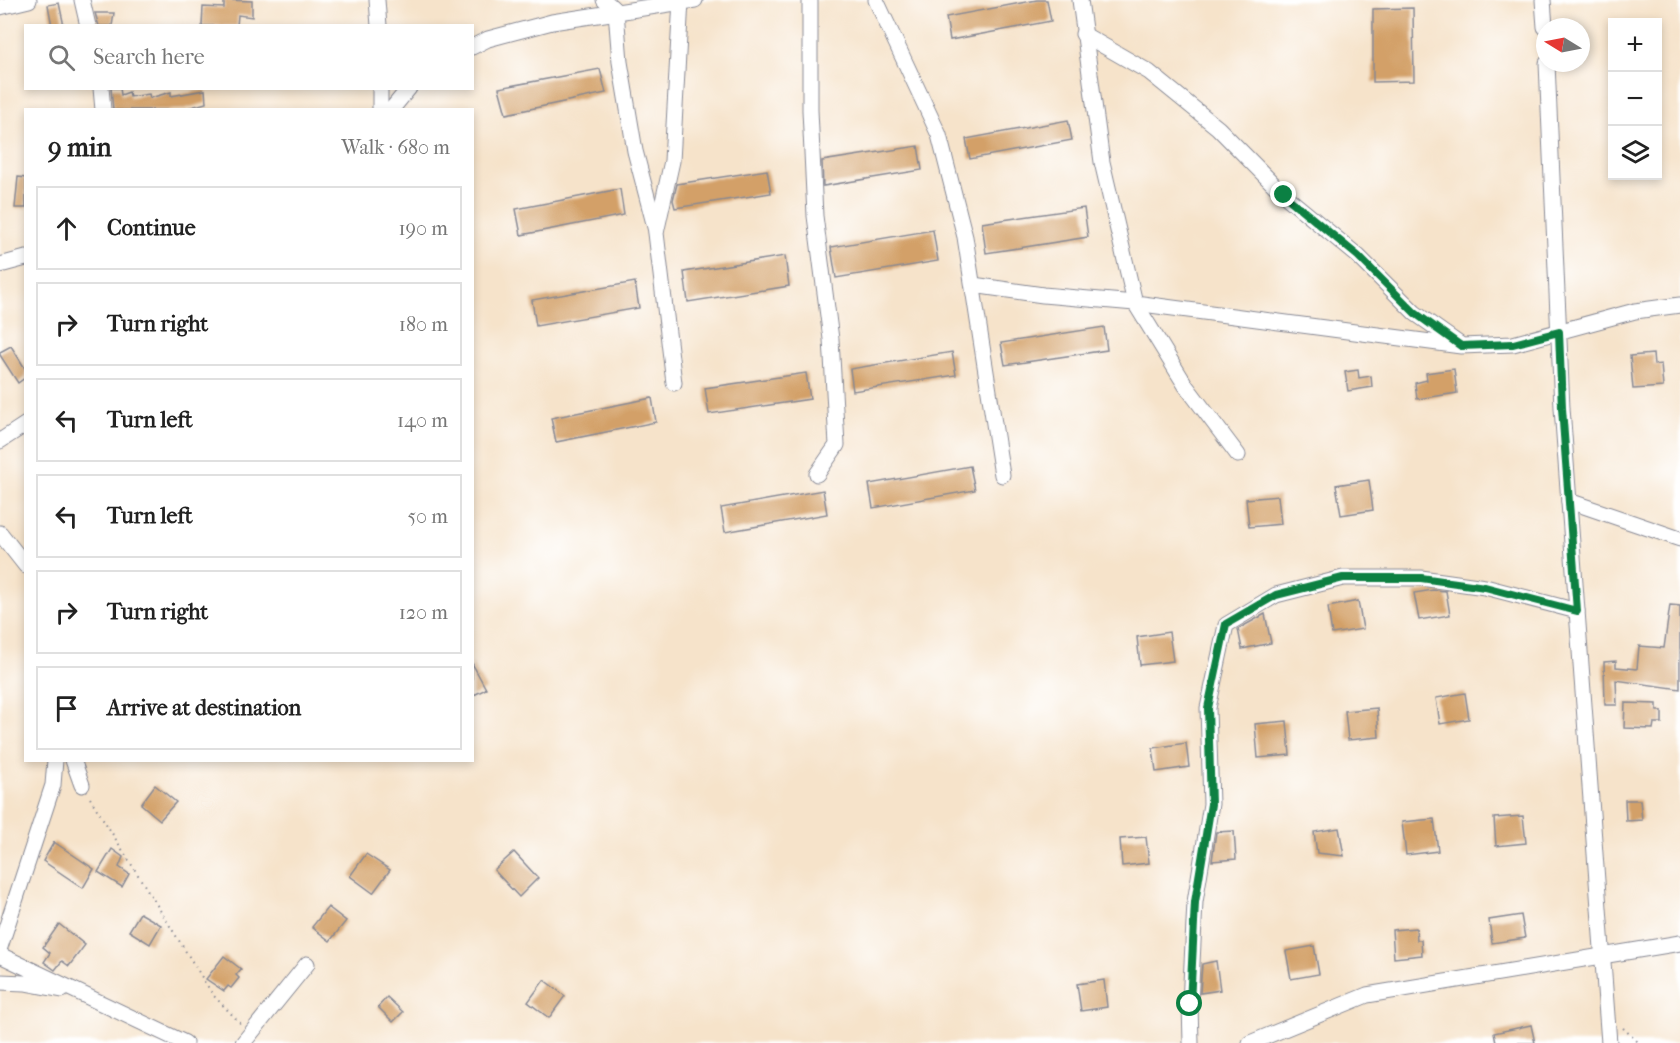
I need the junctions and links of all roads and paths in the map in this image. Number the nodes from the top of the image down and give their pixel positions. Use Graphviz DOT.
graph roads {
  1 [pos="29,0"];
  2 [pos="82,0"];
  3 [pos="377,0"];
  4 [pos="604,0"];
  5 [pos="810,0"];
  6 [pos="876,0"];
  7 [pos="1080,0"];
  8 [pos="1543,0"];
  9 [pos="686,1"];
  10 [pos="618,5"];
  11 [pos="0,7"];
  12 [pos="1544,18"];
  13 [pos="88,24"];
  14 [pos="379,24"];
  15 [pos="1083,34"];
  16 [pos="474,46"];
  17 [pos="1547,72"];
  18 [pos="101,90"];
  19 [pos="380,90"];
  20 [pos="407,90"];
  21 [pos="103,108"];
  22 [pos="380,108"];
  23 [pos="393,108"];
  24 [pos="656,234"];
  25 [pos="24,259"];
  26 [pos="0,265"];
  27 [pos="973,285"];
  28 [pos="1135,303"];
  29 [pos="1680,305"];
  30 [pos="1559,332"];
  31 [pos="1461,346"];
  32 [pos="674,383"];
  33 [pos="24,425"];
  34 [pos="0,441"];
  35 [pos="1238,455"];
  36 [pos="818,474"];
  37 [pos="1002,475"];
  38 [pos="1569,501"];
  39 [pos="0,533"];
  40 [pos="1678,536"];
  41 [pos="24,563"];
  42 [pos="1577,611"];
  43 [pos="55,762"];
  44 [pos="74,762"];
  45 [pos="82,785"];
  46 [pos="5,915"];
  47 [pos="1680,943"];
  48 [pos="0,947"];
  49 [pos="0,955"];
  50 [pos="1603,956"];
  51 [pos="307,964"];
  52 [pos="0,982"];
  53 [pos="83,994"];
  54 [pos="1285,1035"];
  55 [pos="247,1038"];
  56 [pos="185,1043"];
  57 [pos="1191,1043"];
  58 [pos="1250,1043"];
  59 [pos="1610,1043"];
  1 -- 11 [label="street"];
  2 -- 13 [label="street"];
  3 -- 14 [label="street"];
  4 -- 10 [label="street"];
  5 -- 36 [label="street"];
  6 -- 27 [label="street"];
  7 -- 15 [label="street"];
  8 -- 12 [label="street"];
  9 -- 10 [label="street"];
  9 -- 24 [label="street"];
  10 -- 16 [label="street"];
  10 -- 24 [label="street"];
  15 -- 28 [label="street"];
  15 -- 31 [label="street"];
  17 -- 30 [label="street"];
  18 -- 21 [label="street"];
  19 -- 22 [label="street"];
  20 -- 23 [label="street"];
  24 -- 32 [label="street"];
  25 -- 26 [label="street"];
  27 -- 28 [label="street"];
  27 -- 37 [label="street"];
  28 -- 31 [label="street"];
  28 -- 35 [label="street"];
  29 -- 30 [label="street"];
  30 -- 31 [label="street"];
  30 -- 38 [label="street"];
  33 -- 34 [label="street"];
  38 -- 40 [label="street"];
  38 -- 42 [label="street"];
  39 -- 41 [label="street"];
  42 -- 50 [label="street"];
  42 -- 57 [label="street"];
  43 -- 46 [label="street"];
  44 -- 45 [label="street"];
  45 -- 55 [label="path"];
  46 -- 48 [label="street"];
  47 -- 50 [label="street"];
  49 -- 53 [label="street"];
  50 -- 54 [label="street"];
  50 -- 59 [label="street"];
  51 -- 55 [label="street"];
  52 -- 53 [label="street"];
  53 -- 56 [label="street"];
  54 -- 58 [label="street"];
}
